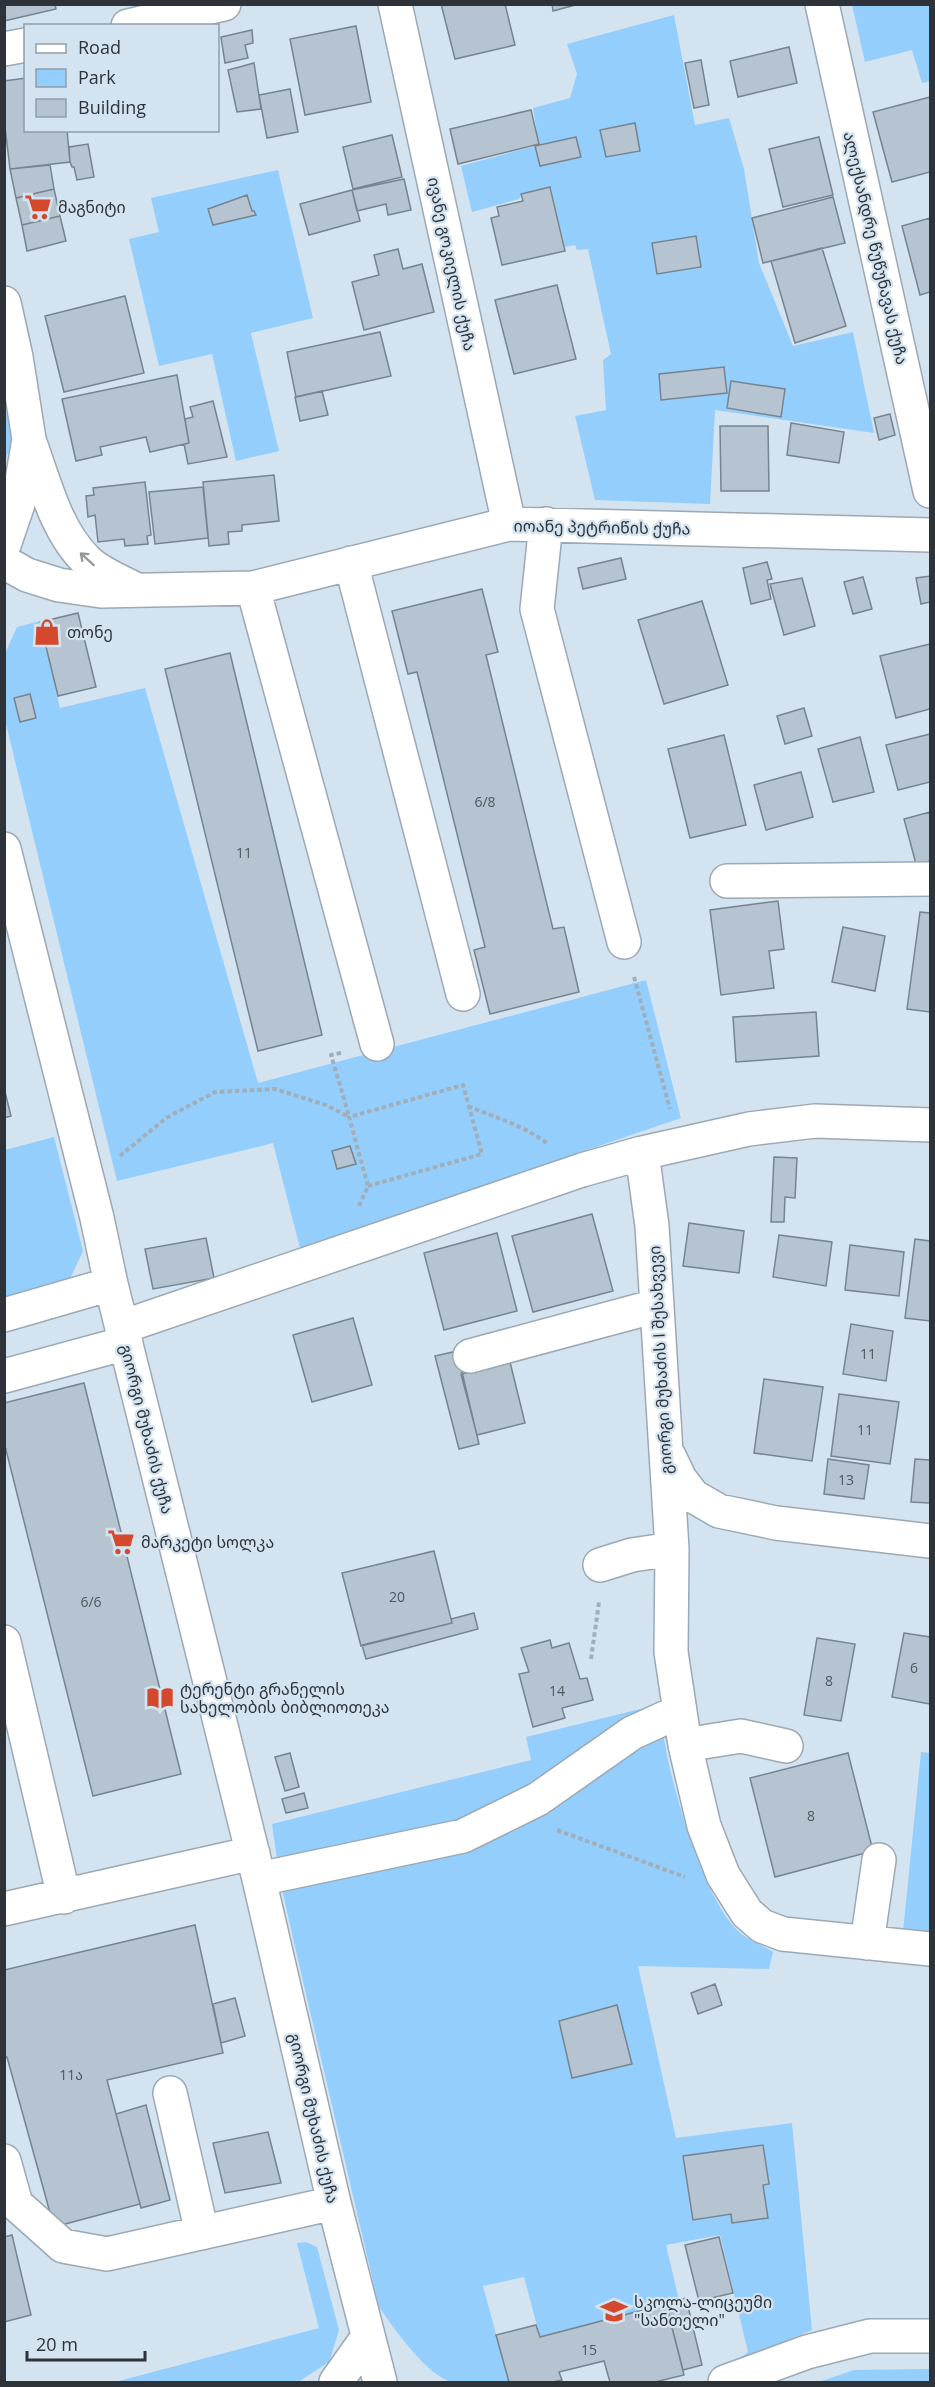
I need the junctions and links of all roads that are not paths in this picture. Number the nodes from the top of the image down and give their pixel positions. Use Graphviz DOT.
graph roads {
  1 [pos="224,4"];
  2 [pos="394,4"];
  3 [pos="822,4"];
  4 [pos="137,24"];
  5 [pos="24,45"];
  6 [pos="4,49"];
  7 [pos="4,303"];
  8 [pos="13,392"];
  9 [pos="19,463"];
  10 [pos="930,491"];
  11 [pos="509,524"];
  12 [pos="546,525"];
  13 [pos="930,535"];
  14 [pos="4,545"];
  15 [pos="4,562"];
  16 [pos="351,563"];
  17 [pos="253,588"];
  18 [pos="136,590"];
  19 [pos="4,849"];
  20 [pos="930,879"];
  21 [pos="727,881"];
  22 [pos="624,942"];
  23 [pos="463,994"];
  24 [pos="377,1044"];
  25 [pos="930,1125"];
  26 [pos="654,1149"];
  27 [pos="111,1284"];
  28 [pos="656,1306"];
  29 [pos="4,1315"];
  30 [pos="124,1335"];
  31 [pos="470,1356"];
  32 [pos="4,1376"];
  33 [pos="666,1449"];
  34 [pos="930,1541"];
  35 [pos="672,1549"];
  36 [pos="603,1564"];
  37 [pos="4,1642"];
  38 [pos="680,1711"];
  39 [pos="685,1745"];
  40 [pos="786,1746"];
  41 [pos="879,1860"];
  42 [pos="256,1866"];
  43 [pos="64,1896"];
  44 [pos="4,1909"];
  45 [pos="867,1943"];
  46 [pos="930,1949"];
  47 [pos="170,2093"];
  48 [pos="4,2161"];
  49 [pos="334,2203"];
  50 [pos="202,2232"];
  51 [pos="930,2336"];
  52 [pos="368,2337"];
  53 [pos="336,2382"];
  54 [pos="380,2382"];
  55 [pos="725,2382"];
  1 -- 4 [label="street"];
  2 -- 11 [label="street, ივანე გოკიელის ქუჩა"];
  3 -- 10 [label="street, ალექსანდრე წუწუნავას ქუჩა"];
  5 -- 6 [label="street"];
  7 -- 8 [label="street"];
  8 -- 9 [label="street"];
  9 -- 14 [label="street"];
  18 -- 9 [label="street, one-way"];
  11 -- 12 [label="street, იოანე პეტრიწის ქუჩა"];
  11 -- 16 [label="street, იოანე პეტრიწის ქუჩა"];
  12 -- 13 [label="street, იოანე პეტრიწის ქუჩა"];
  12 -- 22 [label="street"];
  15 -- 18 [label="street, იოანე პეტრიწის ქუჩა"];
  16 -- 17 [label="street, იოანე პეტრიწის ქუჩა"];
  16 -- 23 [label="street"];
  17 -- 18 [label="street, იოანე პეტრიწის ქუჩა"];
  17 -- 24 [label="street"];
  19 -- 27 [label="street, გიორგი მუხაძის ქუჩა"];
  20 -- 21 [label="street"];
  25 -- 26 [label="street"];
  26 -- 28 [label="street, გიორგი მუხაძის I შესახვევი"];
  26 -- 30 [label="street"];
  27 -- 29 [label="street"];
  27 -- 30 [label="street, გიორგი მუხაძის ქუჩა"];
  28 -- 31 [label="street"];
  28 -- 33 [label="street, გიორგი მუხაძის I შესახვევი"];
  30 -- 32 [label="street"];
  30 -- 42 [label="street, გიორგი მუხაძის ქუჩა"];
  33 -- 34 [label="street"];
  33 -- 35 [label="street, გიორგი მუხაძის I შესახვევი"];
  35 -- 36 [label="street"];
  35 -- 38 [label="street, გიორგი მუხაძის I შესახვევი"];
  37 -- 43 [label="street"];
  38 -- 39 [label="street, გიორგი მუხაძის I შესახვევი"];
  38 -- 42 [label="street"];
  39 -- 40 [label="street"];
  39 -- 45 [label="street, გიორგი მუხაძის I შესახვევი"];
  41 -- 45 [label="street"];
  42 -- 43 [label="street"];
  42 -- 49 [label="street, გიორგი მუხაძის ქუჩა"];
  43 -- 44 [label="street"];
  45 -- 46 [label="street, გიორგი მუხაძის I შესახვევი"];
  47 -- 50 [label="street"];
  48 -- 50 [label="street"];
  49 -- 50 [label="street"];
  49 -- 52 [label="street, გიორგი მუხაძის ქუჩა"];
  51 -- 55 [label="street"];
  52 -- 53 [label="street"];
  52 -- 54 [label="street, გიორგი მუხაძის ქუჩა"];
}
